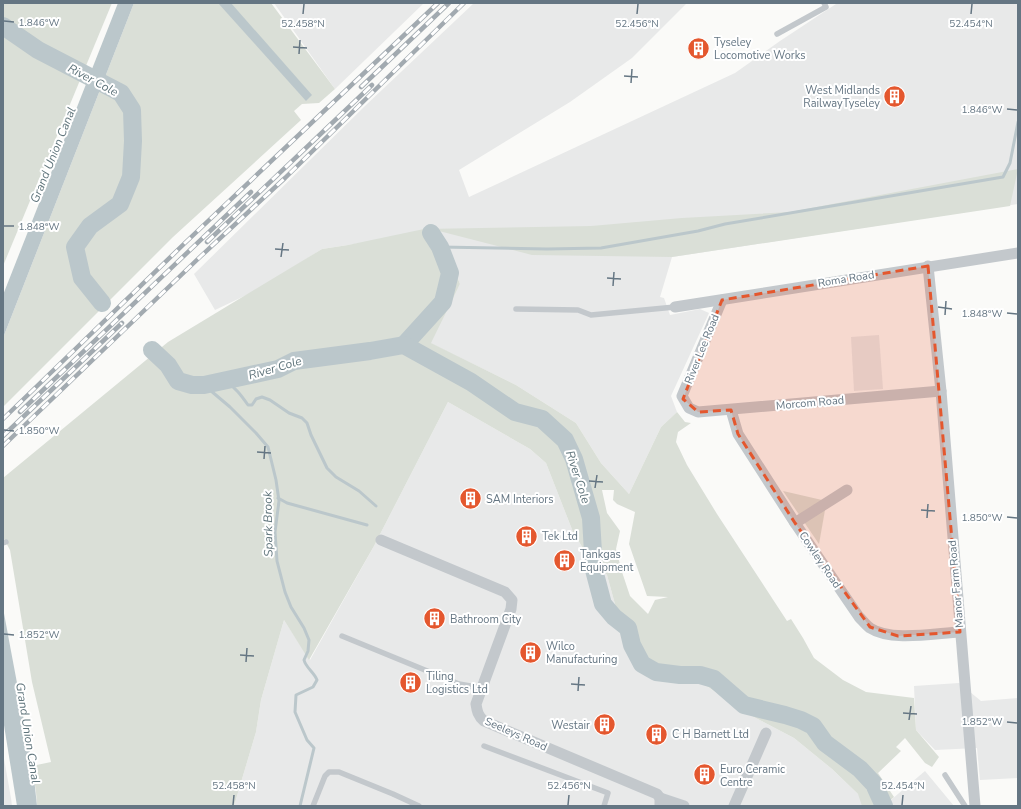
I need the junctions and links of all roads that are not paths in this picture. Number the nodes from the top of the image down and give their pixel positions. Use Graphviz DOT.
graph roads {
  1 [pos="824,3"];
  2 [pos="777,34"];
  3 [pos="1018,253"];
  4 [pos="928,266"];
  5 [pos="722,300"];
  6 [pos="675,307"];
  7 [pos="516,309"];
  8 [pos="941,391"];
  9 [pos="683,399"];
  10 [pos="731,410"];
  11 [pos="847,490"];
  12 [pos="795,523"];
  13 [pos="381,540"];
  14 [pos="960,632"];
  15 [pos="342,636"];
  16 [pos="482,688"];
  17 [pos="766,733"];
  18 [pos="484,746"];
  19 [pos="945,775"];
  20 [pos="660,802"];
  21 [pos="313,806"];
  22 [pos="419,806"];
  23 [pos="604,806"];
  24 [pos="684,806"];
  25 [pos="734,806"];
  26 [pos="965,806"];
  27 [pos="975,806"];
  1 -- 2 [label="lane"];
  3 -- 4 [label="street, Roma Road"];
  4 -- 5 [label="street, Roma Road"];
  4 -- 8 [label="street, Manor Farm Road"];
  5 -- 6 [label="street, Roma Road"];
  5 -- 9 [label="street, River Lee Road"];
  6 -- 7 [label="lane"];
  8 -- 10 [label="street, Morcom Road"];
  8 -- 14 [label="street, Manor Farm Road"];
  9 -- 10 [label="street, Morcom Road"];
  10 -- 12 [label="street, Cowley Road"];
  11 -- 12 [label="street"];
  12 -- 14 [label="street, Cowley Road"];
  13 -- 16 [label="street, Seeleys Road"];
  14 -- 27 [label="street, Manor Farm Road"];
  15 -- 16 [label="lane"];
  16 -- 20 [label="street, Seeleys Road"];
  17 -- 25 [label="street"];
  18 -- 23 [label="lane"];
  19 -- 26 [label="lane"];
  20 -- 24 [label="street, Seeleys Road"];
  21 -- 22 [label="lane"];
}
